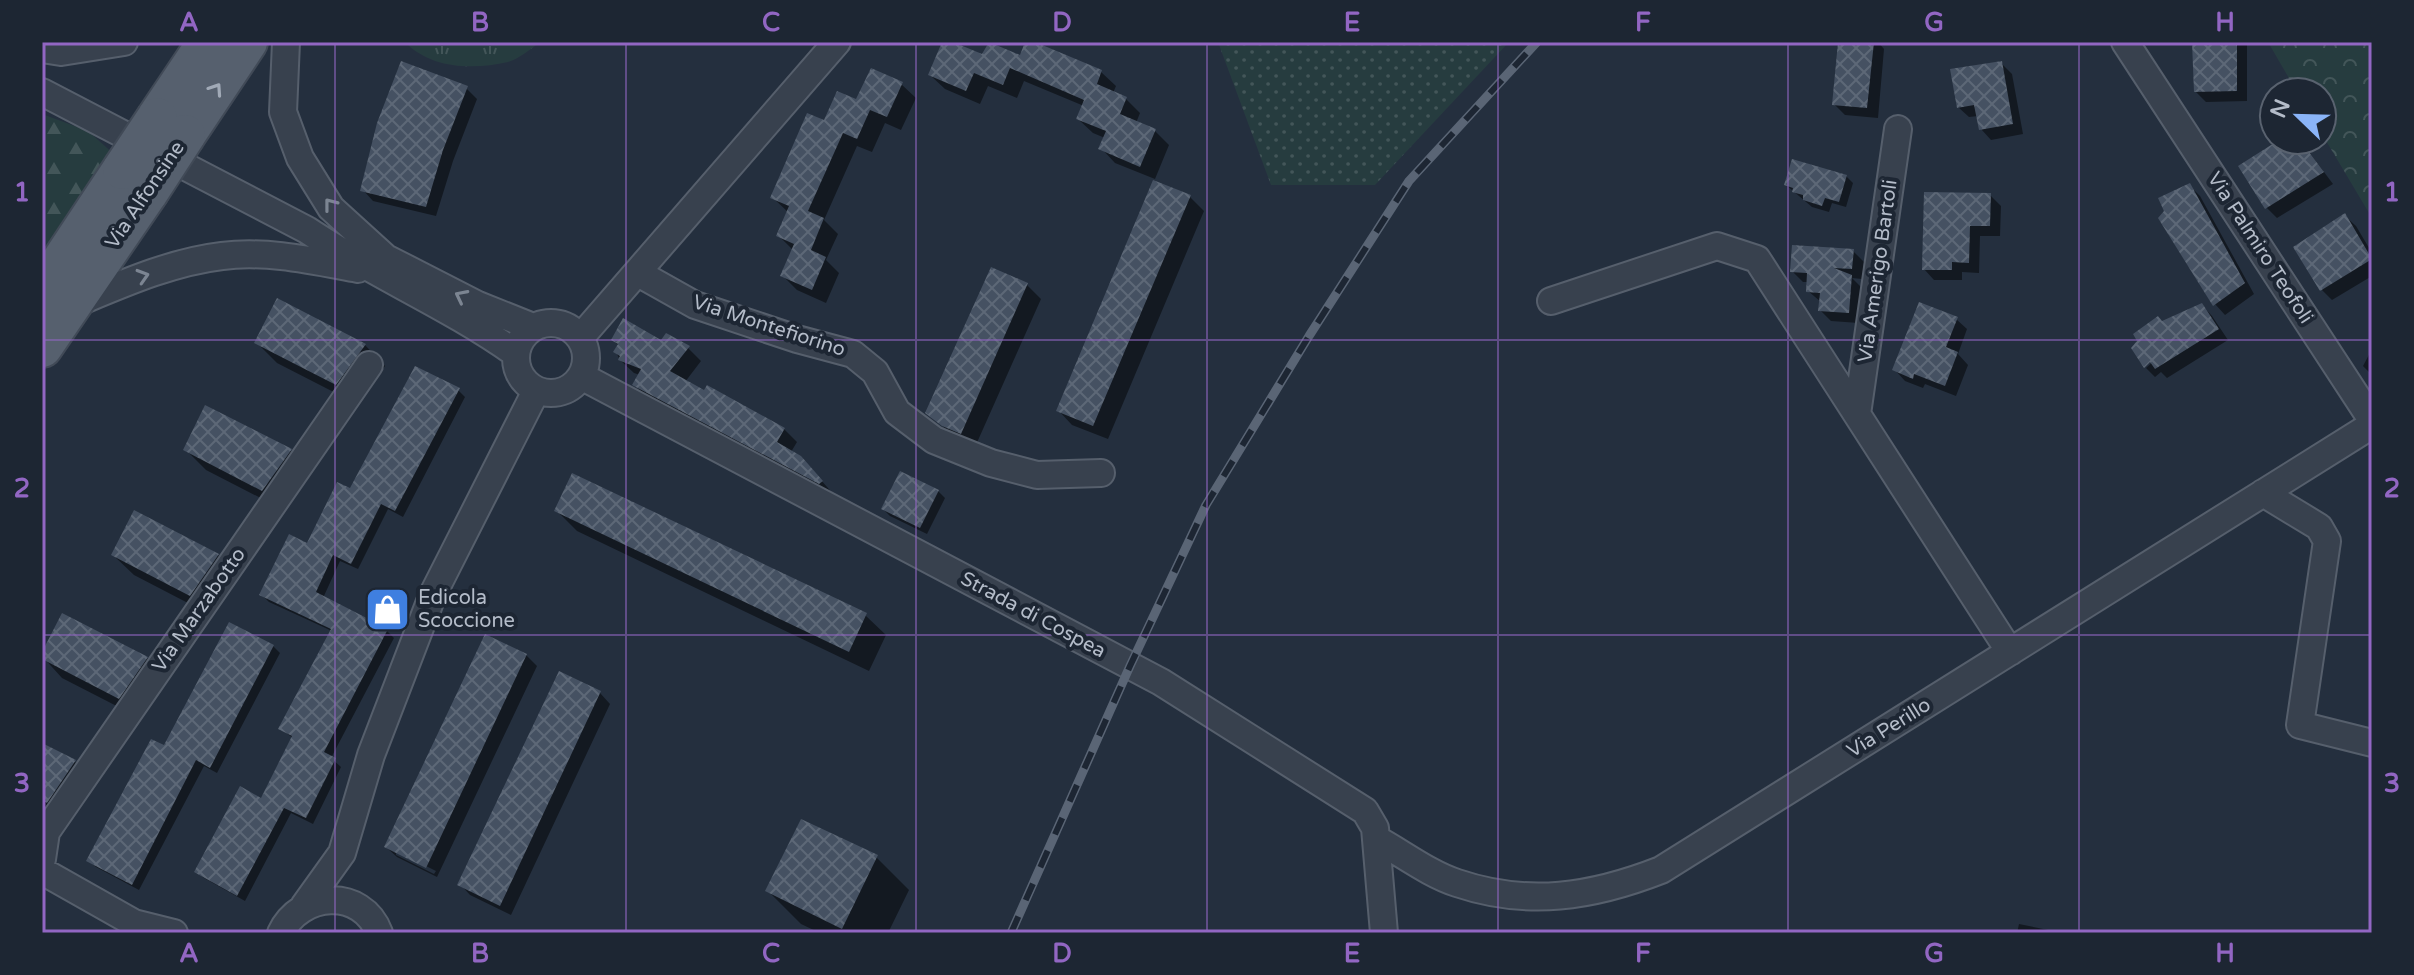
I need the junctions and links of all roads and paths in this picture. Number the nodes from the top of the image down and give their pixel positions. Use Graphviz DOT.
graph roads {
  1 [pos="124,42"];
  2 [pos="208,42"];
  3 [pos="247,42"];
  4 [pos="286,42"];
  5 [pos="837,42"];
  6 [pos="2125,42"];
  7 [pos="2151,42"];
  8 [pos="42,49"];
  9 [pos="2147,75"];
  10 [pos="42,92"];
  11 [pos="171,127"];
  12 [pos="1898,129"];
  13 [pos="381,265"];
  14 [pos="638,273"];
  15 [pos="56,298"];
  16 [pos="1551,301"];
  17 [pos="533,327"];
  18 [pos="580,338"];
  19 [pos="42,347"];
  20 [pos="515,353"];
  21 [pos="369,365"];
  22 [pos="581,376"];
  23 [pos="536,391"];
  24 [pos="1857,414"];
  25 [pos="2372,423"];
  26 [pos="1101,473"];
  27 [pos="2263,493"];
  28 [pos="2010,652"];
  29 [pos="2372,743"];
  30 [pos="1376,839"];
  31 [pos="342,853"];
  32 [pos="42,859"];
  33 [pos="42,871"];
  34 [pos="350,903"];
  35 [pos="285,924"];
  36 [pos="174,933"];
  37 [pos="379,933"];
  38 [pos="1384,933"];
  1 -- 8 [label="street"];
  2 -- 11 [label="main road, Via Alfonsine"];
  11 -- 3 [label="main road, Via Alfonsine, one-way"];
  13 -- 4 [label="street, one-way"];
  5 -- 14 [label="street"];
  6 -- 9 [label="street, Via Palmiro Teofoli"];
  7 -- 9 [label="street"];
  9 -- 25 [label="street, Via Palmiro Teofoli"];
  10 -- 13 [label="street"];
  11 -- 15 [label="main road, Via Alfonsine, bridge"];
  12 -- 24 [label="street, Via Amerigo Bartoli"];
  15 -- 13 [label="street, one-way"];
  17 -- 13 [label="street, one-way"];
  13 -- 20 [label="street"];
  14 -- 18 [label="street"];
  14 -- 26 [label="street, Via Montefiorino"];
  15 -- 19 [label="main road, Via Alfonsine"];
  16 -- 24 [label="street, Via Amerigo Bartoli"];
  17 -- 18 [label="street"];
  17 -- 20 [label="street"];
  18 -- 22 [label="street"];
  20 -- 23 [label="street"];
  21 -- 32 [label="street, Via Marzabotto"];
  22 -- 23 [label="street"];
  22 -- 30 [label="street, Strada di Cospea"];
  23 -- 31 [label="street"];
  24 -- 28 [label="street, Via Amerigo Bartoli"];
  25 -- 27 [label="street, Via Perillo"];
  27 -- 28 [label="street, Via Perillo"];
  27 -- 29 [label="street"];
  28 -- 30 [label="street, Via Perillo"];
  30 -- 38 [label="street, Strada di Cospea"];
  31 -- 34 [label="street"];
  31 -- 35 [label="street"];
  33 -- 36 [label="street"];
  34 -- 35 [label="street"];
  34 -- 37 [label="street"];
}
